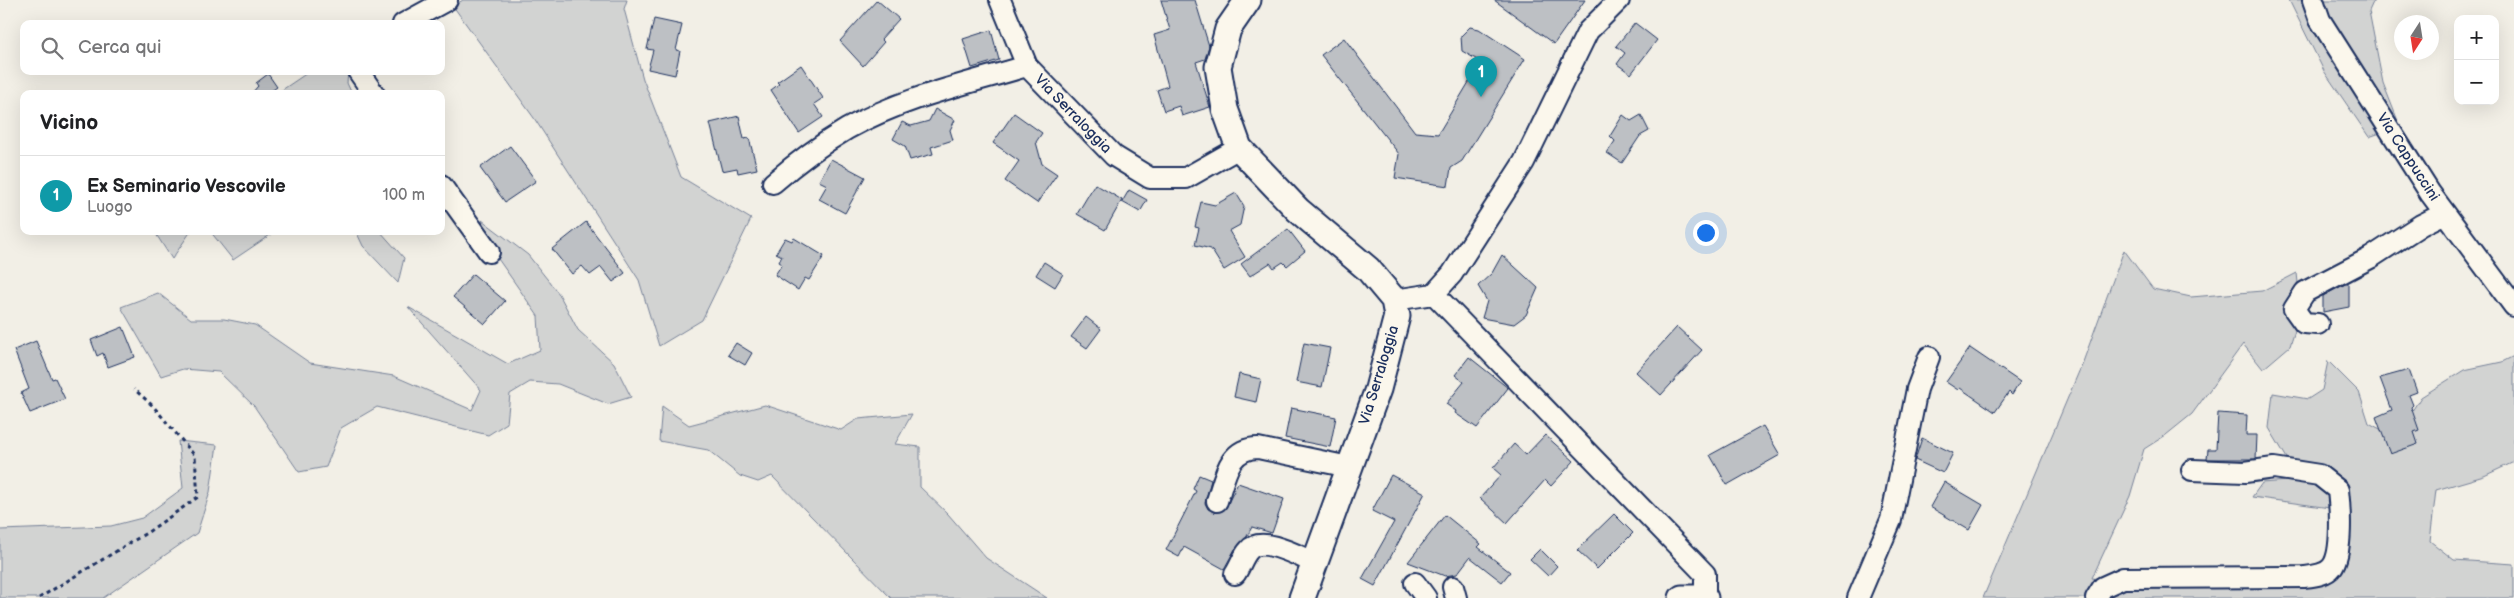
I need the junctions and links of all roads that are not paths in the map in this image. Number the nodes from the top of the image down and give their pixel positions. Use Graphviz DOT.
graph roads {
  1 [pos="447,0"];
  2 [pos="1000,0"];
  3 [pos="1248,0"];
  4 [pos="1619,0"];
  5 [pos="2313,0"];
  6 [pos="410,20"];
  7 [pos="1027,66"];
  8 [pos="361,75"];
  9 [pos="371,90"];
  10 [pos="1239,148"];
  11 [pos="773,183"];
  12 [pos="445,191"];
  13 [pos="2445,213"];
  14 [pos="489,252"];
  15 [pos="1434,294"];
  16 [pos="1394,300"];
  17 [pos="2514,306"];
  18 [pos="2318,324"];
  19 [pos="1929,357"];
  20 [pos="1349,467"];
  21 [pos="2192,470"];
  22 [pos="1217,501"];
  23 [pos="1315,563"];
  24 [pos="1235,574"];
  25 [pos="1302,598"];
  26 [pos="1682,598"];
  27 [pos="1705,598"];
  28 [pos="1858,598"];
  29 [pos="2096,598"];
  1 -- 6 [label="street"];
  2 -- 7 [label="street, Via Serraloggia"];
  3 -- 10 [label="main road"];
  4 -- 15 [label="street"];
  5 -- 13 [label="street, Via Cappuccini"];
  7 -- 10 [label="street, Via Serraloggia"];
  7 -- 11 [label="street"];
  8 -- 9 [label="street"];
  10 -- 16 [label="main road"];
  12 -- 14 [label="street"];
  13 -- 17 [label="street, Via Cappuccini"];
  13 -- 18 [label="street"];
  15 -- 16 [label="street"];
  15 -- 27 [label="street"];
  16 -- 20 [label="main road, Via Serraloggia"];
  19 -- 28 [label="street"];
  20 -- 22 [label="street"];
  20 -- 23 [label="main road, Via Serraloggia"];
  21 -- 29 [label="street"];
  23 -- 24 [label="street"];
  23 -- 25 [label="main road, Via Serraloggia"];
  26 -- 27 [label="main road"];
}
